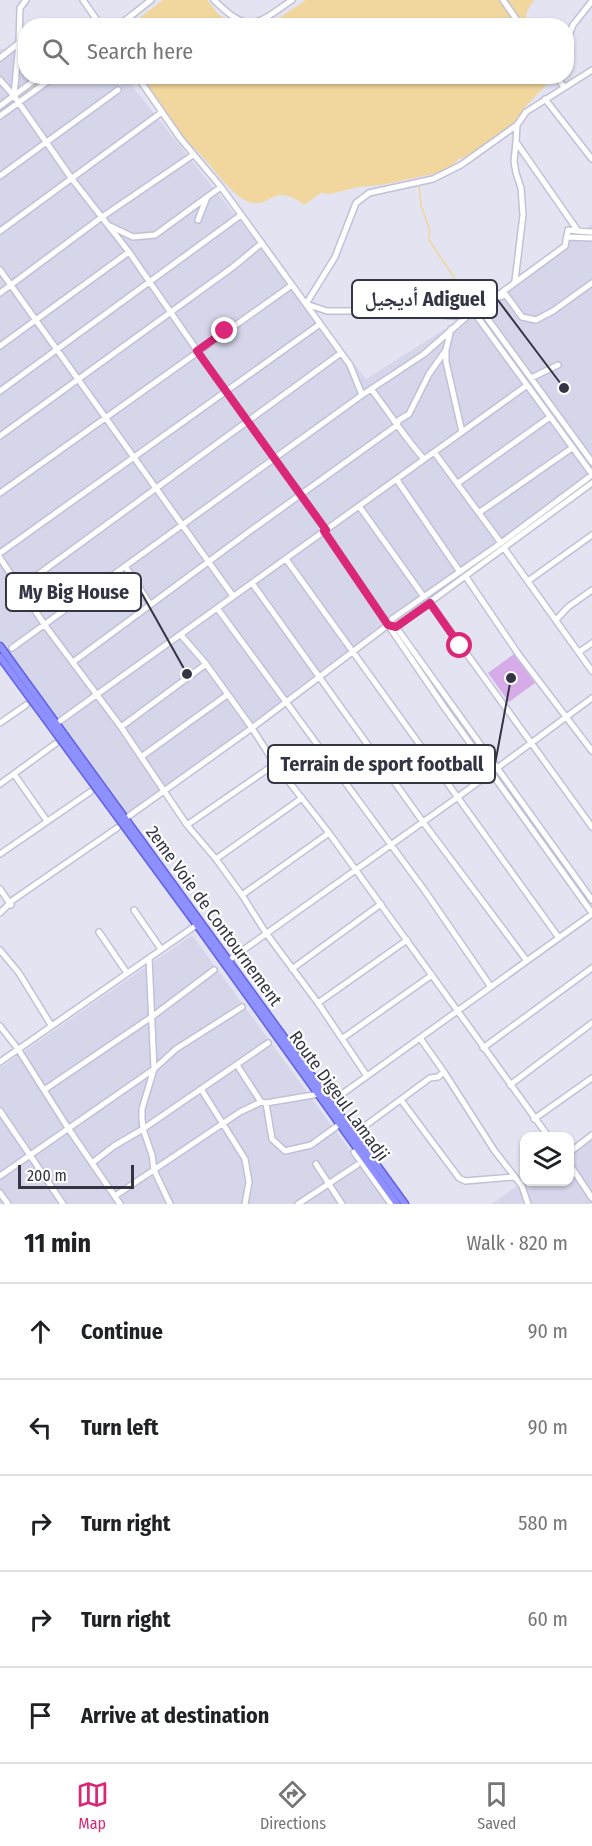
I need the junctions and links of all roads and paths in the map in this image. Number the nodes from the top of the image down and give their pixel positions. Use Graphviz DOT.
graph roads {
  1 [pos="26,0"];
  2 [pos="83,0"];
  3 [pos="151,0"];
  4 [pos="214,0"];
  5 [pos="292,0"];
  6 [pos="503,0"];
  7 [pos="592,1"];
  8 [pos="20,18"];
  9 [pos="95,18"];
  10 [pos="127,18"];
  11 [pos="235,18"];
  12 [pos="266,18"];
  13 [pos="515,18"];
  14 [pos="574,24"];
  15 [pos="18,44"];
  16 [pos="0,57"];
  17 [pos="592,70"];
  18 [pos="18,72"];
  19 [pos="0,80"];
  20 [pos="574,81"];
  21 [pos="32,84"];
  22 [pos="42,84"];
  23 [pos="143,84"];
  24 [pos="562,84"];
  25 [pos="569,84"];
  26 [pos="564,87"];
  27 [pos="118,90"];
  28 [pos="545,99"];
  29 [pos="16,100"];
  30 [pos="0,106"];
  31 [pos="162,112"];
  32 [pos="0,116"];
  33 [pos="517,125"];
  34 [pos="46,142"];
  35 [pos="516,142"];
  36 [pos="193,155"];
  37 [pos="592,159"];
  38 [pos="0,176"];
  39 [pos="72,179"];
  40 [pos="221,187"];
  41 [pos="207,197"];
  42 [pos="241,215"];
  43 [pos="102,218"];
  44 [pos="198,220"];
  45 [pos="108,225"];
  46 [pos="0,231"];
  47 [pos="592,232"];
  48 [pos="568,234"];
  49 [pos="592,238"];
  50 [pos="262,243"];
  51 [pos="129,252"];
  52 [pos="0,270"];
  53 [pos="150,281"];
  54 [pos="515,281"];
  55 [pos="592,284"];
  56 [pos="11,285"];
  57 [pos="292,285"];
  58 [pos="0,293"];
  59 [pos="492,299"];
  60 [pos="306,304"];
  61 [pos="479,307"];
  62 [pos="473,311"];
  63 [pos="171,312"];
  64 [pos="465,317"];
  65 [pos="36,320"];
  66 [pos="320,324"];
  67 [pos="451,329"];
  68 [pos="0,346"];
  69 [pos="57,350"];
  70 [pos="446,350"];
  71 [pos="197,351"];
  72 [pos="341,353"];
  73 [pos="558,365"];
  74 [pos="531,378"];
  75 [pos="77,379"];
  76 [pos="526,386"];
  77 [pos="371,389"];
  78 [pos="0,391"];
  79 [pos="226,391"];
  80 [pos="362,394"];
  81 [pos="550,417"];
  82 [pos="105,418"];
  83 [pos="248,420"];
  84 [pos="396,426"];
  85 [pos="462,432"];
  86 [pos="0,436"];
  87 [pos="572,448"];
  88 [pos="434,452"];
  89 [pos="134,457"];
  90 [pos="274,458"];
  91 [pos="424,459"];
  92 [pos="592,462"];
  93 [pos="592,475"];
  94 [pos="397,480"];
  95 [pos="458,483"];
  96 [pos="592,483"];
  97 [pos="156,488"];
  98 [pos="0,493"];
  99 [pos="301,494"];
  100 [pos="359,506"];
  101 [pos="480,512"];
  102 [pos="182,525"];
  103 [pos="325,530"];
  104 [pos="592,535"];
  105 [pos="502,545"];
  106 [pos="0,553"];
  107 [pos="0,558"];
  108 [pos="286,559"];
  109 [pos="209,561"];
  110 [pos="125,566"];
  111 [pos="460,572"];
  112 [pos="466,578"];
  113 [pos="528,581"];
  114 [pos="252,583"];
  115 [pos="21,587"];
  116 [pos="592,590"];
  117 [pos="234,596"];
  118 [pos="424,597"];
  119 [pos="430,603"];
  120 [pos="150,604"];
  121 [pos="217,608"];
  122 [pos="556,620"];
  123 [pos="44,624"];
  124 [pos="388,625"];
  125 [pos="396,627"];
  126 [pos="181,634"];
  127 [pos="592,643"];
  128 [pos="0,646"];
  129 [pos="12,648"];
  130 [pos="353,652"];
  131 [pos="579,652"];
  132 [pos="0,657"];
  133 [pos="73,662"];
  134 [pos="206,664"];
  135 [pos="592,670"];
  136 [pos="320,677"];
  137 [pos="227,694"];
  138 [pos="96,696"];
  139 [pos="592,698"];
  140 [pos="285,701"];
  141 [pos="26,705"];
  142 [pos="567,716"];
  143 [pos="60,721"];
  144 [pos="0,723"];
  145 [pos="121,728"];
  146 [pos="252,728"];
  147 [pos="531,743"];
  148 [pos="55,744"];
  149 [pos="592,751"];
  150 [pos="141,757"];
  151 [pos="275,764"];
  152 [pos="493,770"];
  153 [pos="14,774"];
  154 [pos="0,784"];
  155 [pos="164,789"];
  156 [pos="90,792"];
  157 [pos="458,797"];
  158 [pos="302,798"];
  159 [pos="129,816"];
  160 [pos="47,821"];
  161 [pos="423,822"];
  162 [pos="187,825"];
  163 [pos="592,827"];
  164 [pos="117,828"];
  165 [pos="329,833"];
  166 [pos="391,844"];
  167 [pos="0,854"];
  168 [pos="216,860"];
  169 [pos="356,870"];
  170 [pos="0,889"];
  171 [pos="242,895"];
  172 [pos="592,900"];
  173 [pos="381,904"];
  174 [pos="10,905"];
  175 [pos="134,910"];
  176 [pos="0,913"];
  177 [pos="592,914"];
  178 [pos="198,923"];
  179 [pos="99,932"];
  180 [pos="266,933"];
  181 [pos="559,939"];
  182 [pos="407,940"];
  183 [pos="161,949"];
  184 [pos="0,950"];
  185 [pos="149,958"];
  186 [pos="232,958"];
  187 [pos="527,961"];
  188 [pos="592,968"];
  189 [pos="292,969"];
  190 [pos="214,970"];
  191 [pos="127,973"];
  192 [pos="432,975"];
  193 [pos="491,987"];
  194 [pos="318,1003"];
  195 [pos="242,1007"];
  196 [pos="458,1011"];
  197 [pos="153,1016"];
  198 [pos="592,1023"];
  199 [pos="51,1025"];
  200 [pos="0,1026"];
  201 [pos="343,1038"];
  202 [pos="420,1038"];
  203 [pos="268,1042"];
  204 [pos="483,1048"];
  205 [pos="18,1049"];
  206 [pos="0,1062"];
  207 [pos="237,1065"];
  208 [pos="154,1069"];
  209 [pos="444,1072"];
  210 [pos="367,1076"];
  211 [pos="592,1078"];
  212 [pos="510,1085"];
  213 [pos="201,1089"];
  214 [pos="44,1090"];
  215 [pos="319,1094"];
  216 [pos="401,1100"];
  217 [pos="331,1102"];
  218 [pos="264,1103"];
  219 [pos="0,1111"];
  220 [pos="534,1119"];
  221 [pos="3,1120"];
  222 [pos="223,1122"];
  223 [pos="340,1124"];
  224 [pos="68,1128"];
  225 [pos="143,1130"];
  226 [pos="544,1132"];
  227 [pos="354,1134"];
  228 [pos="592,1135"];
  229 [pos="574,1149"];
  230 [pos="354,1152"];
  231 [pos="30,1155"];
  232 [pos="92,1163"];
  233 [pos="316,1164"];
  234 [pos="357,1165"];
  235 [pos="154,1170"];
  236 [pos="574,1171"];
  237 [pos="0,1176"];
  238 [pos="514,1178"];
  239 [pos="327,1183"];
  240 [pos="520,1184"];
  241 [pos="522,1186"];
  242 [pos="0,1193"];
  243 [pos="115,1196"];
  244 [pos="592,1198"];
  245 [pos="8,1204"];
  246 [pos="63,1204"];
  247 [pos="120,1204"];
  248 [pos="170,1204"];
  249 [pos="245,1204"];
  250 [pos="298,1204"];
  251 [pos="342,1204"];
  252 [pos="391,1204"];
  253 [pos="398,1204"];
  254 [pos="405,1204"];
  255 [pos="528,1204"];
  1 -- 8 [label="street"];
  2 -- 9 [label="street"];
  3 -- 10 [label="street"];
  4 -- 11 [label="street"];
  5 -- 12 [label="street"];
  6 -- 13 [label="street"];
  7 -- 14 [label="street"];
  15 -- 16 [label="street"];
  17 -- 20 [label="street"];
  18 -- 29 [label="street"];
  19 -- 29 [label="street"];
  21 -- 29 [label="street"];
  22 -- 29 [label="street"];
  23 -- 31 [label="street"];
  24 -- 26 [label="street"];
  25 -- 26 [label="street"];
  26 -- 28 [label="street"];
  27 -- 34 [label="street"];
  28 -- 33 [label="street"];
  28 -- 37 [label="street"];
  29 -- 30 [label="street"];
  29 -- 32 [label="street"];
  29 -- 34 [label="street"];
  31 -- 36 [label="street"];
  31 -- 39 [label="street"];
  33 -- 35 [label="street"];
  33 -- 60 [label="street"];
  34 -- 38 [label="street"];
  34 -- 39 [label="street"];
  35 -- 48 [label="street"];
  35 -- 54 [label="street"];
  36 -- 40 [label="street"];
  36 -- 43 [label="street"];
  39 -- 43 [label="street"];
  39 -- 46 [label="street"];
  40 -- 41 [label="street"];
  40 -- 42 [label="street"];
  41 -- 44 [label="street"];
  41 -- 45 [label="street"];
  42 -- 50 [label="street"];
  42 -- 53 [label="street"];
  43 -- 45 [label="street"];
  43 -- 56 [label="street"];
  45 -- 51 [label="street"];
  47 -- 48 [label="street"];
  48 -- 49 [label="street"];
  48 -- 54 [label="street"];
  50 -- 57 [label="street"];
  50 -- 63 [label="street"];
  51 -- 53 [label="street"];
  51 -- 65 [label="street"];
  52 -- 56 [label="street"];
  53 -- 63 [label="street"];
  53 -- 69 [label="street"];
  54 -- 59 [label="street"];
  55 -- 59 [label="street"];
  56 -- 58 [label="street"];
  56 -- 65 [label="street"];
  57 -- 60 [label="street"];
  57 -- 71 [label="street"];
  59 -- 61 [label="street"];
  60 -- 64 [label="street"];
  60 -- 66 [label="street"];
  61 -- 62 [label="street"];
  61 -- 74 [label="street"];
  62 -- 64 [label="street"];
  62 -- 76 [label="street"];
  63 -- 71 [label="street"];
  63 -- 75 [label="street"];
  64 -- 67 [label="street"];
  65 -- 68 [label="street"];
  65 -- 69 [label="street"];
  66 -- 72 [label="street"];
  66 -- 79 [label="street"];
  67 -- 70 [label="street"];
  67 -- 77 [label="street"];
  69 -- 75 [label="street"];
  69 -- 78 [label="street"];
  70 -- 84 [label="street"];
  70 -- 85 [label="street"];
  71 -- 79 [label="street"];
  71 -- 82 [label="street"];
  72 -- 80 [label="street"];
  72 -- 83 [label="street"];
  73 -- 74 [label="street"];
  74 -- 92 [label="street"];
  75 -- 82 [label="street"];
  75 -- 86 [label="street"];
  76 -- 81 [label="street"];
  76 -- 85 [label="street"];
  77 -- 80 [label="street"];
  77 -- 84 [label="street"];
  79 -- 83 [label="street"];
  79 -- 89 [label="street"];
  80 -- 90 [label="street"];
  81 -- 87 [label="street"];
  81 -- 95 [label="street"];
  82 -- 89 [label="street"];
  82 -- 98 [label="street"];
  83 -- 90 [label="street"];
  83 -- 97 [label="street"];
  84 -- 91 [label="street"];
  84 -- 99 [label="street"];
  85 -- 88 [label="street"];
  87 -- 93 [label="street"];
  87 -- 101 [label="street"];
  88 -- 91 [label="street"];
  88 -- 95 [label="street"];
  89 -- 97 [label="street"];
  89 -- 106 [label="street"];
  90 -- 99 [label="street"];
  90 -- 102 [label="street"];
  91 -- 94 [label="street"];
  93 -- 105 [label="street"];
  94 -- 100 [label="street"];
  94 -- 111 [label="street"];
  95 -- 101 [label="street"];
  96 -- 105 [label="street"];
  97 -- 102 [label="street"];
  97 -- 115 [label="street"];
  99 -- 103 [label="street"];
  99 -- 109 [label="street"];
  100 -- 103 [label="street"];
  100 -- 118 [label="street"];
  101 -- 105 [label="street"];
  102 -- 109 [label="street"];
  102 -- 110 [label="street"];
  103 -- 108 [label="street"];
  103 -- 124 [label="street"];
  104 -- 113 [label="street"];
  105 -- 111 [label="street"];
  105 -- 112 [label="street"];
  105 -- 113 [label="street"];
  107 -- 115 [label="street"];
  108 -- 114 [label="street"];
  108 -- 130 [label="street"];
  109 -- 117 [label="street"];
  109 -- 120 [label="street"];
  110 -- 120 [label="street"];
  110 -- 123 [label="street"];
  111 -- 118 [label="street"];
  112 -- 119 [label="street"];
  112 -- 142 [label="street"];
  113 -- 122 [label="street"];
  114 -- 117 [label="street"];
  114 -- 136 [label="street"];
  115 -- 123 [label="street"];
  116 -- 122 [label="street"];
  117 -- 121 [label="street"];
  118 -- 124 [label="street"];
  119 -- 125 [label="street"];
  119 -- 147 [label="street"];
  120 -- 133 [label="street"];
  121 -- 126 [label="street"];
  121 -- 140 [label="street"];
  122 -- 131 [label="street"];
  123 -- 129 [label="street"];
  123 -- 133 [label="street"];
  124 -- 125 [label="street"];
  124 -- 130 [label="street"];
  124 -- 152 [label="street"];
  125 -- 152 [label="street"];
  126 -- 134 [label="street"];
  126 -- 138 [label="street"];
  127 -- 131 [label="street"];
  128 -- 178 [label="main road, 2eme Voie de Contournement"];
  130 -- 136 [label="street"];
  130 -- 157 [label="street"];
  131 -- 135 [label="street"];
  132 -- 178 [label="main road, Route Digeul Lamadji"];
  133 -- 138 [label="street"];
  134 -- 137 [label="street"];
  134 -- 145 [label="street"];
  136 -- 140 [label="street"];
  136 -- 161 [label="street"];
  137 -- 146 [label="street"];
  137 -- 150 [label="street"];
  138 -- 143 [label="street"];
  138 -- 145 [label="street"];
  139 -- 142 [label="street"];
  140 -- 146 [label="street"];
  140 -- 166 [label="street"];
  141 -- 144 [label="street"];
  142 -- 147 [label="street"];
  142 -- 149 [label="street"];
  145 -- 150 [label="street"];
  146 -- 151 [label="street"];
  146 -- 155 [label="street"];
  147 -- 152 [label="street"];
  147 -- 163 [label="street"];
  148 -- 153 [label="street"];
  150 -- 155 [label="street"];
  151 -- 158 [label="street"];
  151 -- 162 [label="street"];
  152 -- 157 [label="street"];
  152 -- 172 [label="street"];
  152 -- 177 [label="street"];
  153 -- 154 [label="street"];
  153 -- 160 [label="street"];
  155 -- 159 [label="street"];
  155 -- 162 [label="street"];
  156 -- 160 [label="street"];
  157 -- 161 [label="street"];
  157 -- 181 [label="street"];
  158 -- 165 [label="street"];
  158 -- 168 [label="street"];
  160 -- 167 [label="street"];
  161 -- 166 [label="street"];
  161 -- 187 [label="street"];
  162 -- 168 [label="street"];
  164 -- 174 [label="street"];
  165 -- 169 [label="street"];
  165 -- 171 [label="street"];
  166 -- 169 [label="street"];
  166 -- 193 [label="street"];
  168 -- 171 [label="street"];
  169 -- 173 [label="street"];
  169 -- 180 [label="street"];
  170 -- 174 [label="street"];
  171 -- 180 [label="street"];
  173 -- 182 [label="street"];
  173 -- 189 [label="street"];
  174 -- 176 [label="street"];
  175 -- 183 [label="street"];
  177 -- 181 [label="street"];
  178 -- 183 [label="street"];
  178 -- 215 [label="main road, Route Digeul Lamadji"];
  178 -- 217 [label="main road, 2eme Voie de Contournement"];
  179 -- 191 [label="street"];
  180 -- 186 [label="street"];
  180 -- 189 [label="street"];
  181 -- 187 [label="street"];
  182 -- 192 [label="street"];
  182 -- 194 [label="street"];
  183 -- 185 [label="street"];
  184 -- 199 [label="street"];
  185 -- 191 [label="street"];
  185 -- 197 [label="street"];
  187 -- 193 [label="street"];
  188 -- 204 [label="street"];
  189 -- 194 [label="street"];
  190 -- 197 [label="street"];
  191 -- 199 [label="street"];
  192 -- 196 [label="street"];
  192 -- 201 [label="street"];
  193 -- 196 [label="street"];
  194 -- 201 [label="street"];
  195 -- 208 [label="street"];
  196 -- 202 [label="street"];
  196 -- 204 [label="street"];
  197 -- 208 [label="street"];
  197 -- 214 [label="street"];
  198 -- 212 [label="street"];
  199 -- 205 [label="street"];
  200 -- 205 [label="street"];
  201 -- 210 [label="street"];
  202 -- 209 [label="street"];
  202 -- 210 [label="street"];
  203 -- 207 [label="street"];
  204 -- 212 [label="street"];
  205 -- 206 [label="street"];
  205 -- 214 [label="street"];
  207 -- 213 [label="street"];
  207 -- 218 [label="street"];
  208 -- 224 [label="street"];
  208 -- 225 [label="street"];
  209 -- 216 [label="street"];
  209 -- 238 [label="street"];
  210 -- 217 [label="street"];
  211 -- 220 [label="street"];
  212 -- 220 [label="street"];
  213 -- 222 [label="street"];
  213 -- 225 [label="street"];
  214 -- 224 [label="street"];
  215 -- 218 [label="street"];
  215 -- 223 [label="main road, Route Digeul Lamadji"];
  216 -- 227 [label="street"];
  216 -- 238 [label="street"];
  217 -- 227 [label="main road, 2eme Voie de Contournement"];
  218 -- 222 [label="street"];
  218 -- 223 [label="street"];
  219 -- 221 [label="street"];
  220 -- 226 [label="street"];
  221 -- 231 [label="street"];
  222 -- 235 [label="street"];
  222 -- 249 [label="street"];
  223 -- 253 [label="main road, Route Digeul Lamadji"];
  224 -- 231 [label="street"];
  224 -- 232 [label="street"];
  225 -- 232 [label="street"];
  225 -- 235 [label="street"];
  227 -- 254 [label="main road, 2eme Voie de Contournement"];
  228 -- 229 [label="street"];
  230 -- 252 [label="street"];
  231 -- 237 [label="street"];
  231 -- 246 [label="street"];
  232 -- 243 [label="street"];
  233 -- 239 [label="street"];
  234 -- 239 [label="street"];
  235 -- 243 [label="street"];
  235 -- 248 [label="street"];
  236 -- 244 [label="street"];
  238 -- 240 [label="street"];
  239 -- 250 [label="street"];
  239 -- 251 [label="street"];
  241 -- 255 [label="street"];
  242 -- 245 [label="street"];
  243 -- 247 [label="street"];
}
